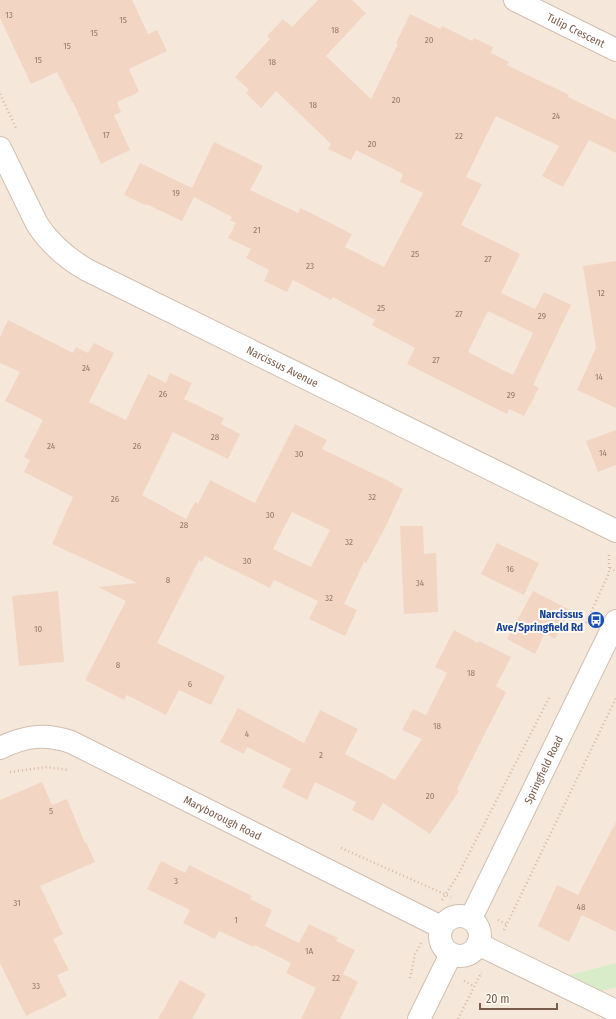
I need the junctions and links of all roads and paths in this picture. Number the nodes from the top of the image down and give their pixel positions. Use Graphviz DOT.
graph roads {
  1 [pos="515,0"];
  2 [pos="616,50"];
  3 [pos="0,94"];
  4 [pos="18,132"];
  5 [pos="0,148"];
  6 [pos="614,539"];
  7 [pos="610,568"];
  8 [pos="616,571"];
  9 [pos="616,621"];
  10 [pos="586,624"];
  11 [pos="551,694"];
  12 [pos="616,698"];
  13 [pos="0,748"];
  14 [pos="5,772"];
  15 [pos="75,772"];
  16 [pos="451,897"];
  17 [pos="470,918"];
  18 [pos="441,927"];
  19 [pos="504,930"];
  20 [pos="478,944"];
  21 [pos="451,954"];
  22 [pos="481,973"];
  23 [pos="616,1012"];
  24 [pos="419,1019"];
  25 [pos="458,1019"];
  1 -- 2 [label="street, Tulip Crescent"];
  3 -- 4 [label="path"];
  5 -- 6 [label="street, Narcissus Avenue"];
  6 -- 7 [label="path"];
  7 -- 8 [label="path"];
  7 -- 10 [label="path"];
  9 -- 17 [label="street, Springfield Road"];
  11 -- 16 [label="path"];
  12 -- 19 [label="path"];
  13 -- 18 [label="street, Maryborough Road"];
  14 -- 15 [label="path"];
  17 -- 18 [label="street"];
  17 -- 20 [label="street"];
  18 -- 21 [label="street"];
  20 -- 21 [label="street"];
  20 -- 23 [label="street"];
  21 -- 24 [label="street"];
  22 -- 25 [label="path"];
}
